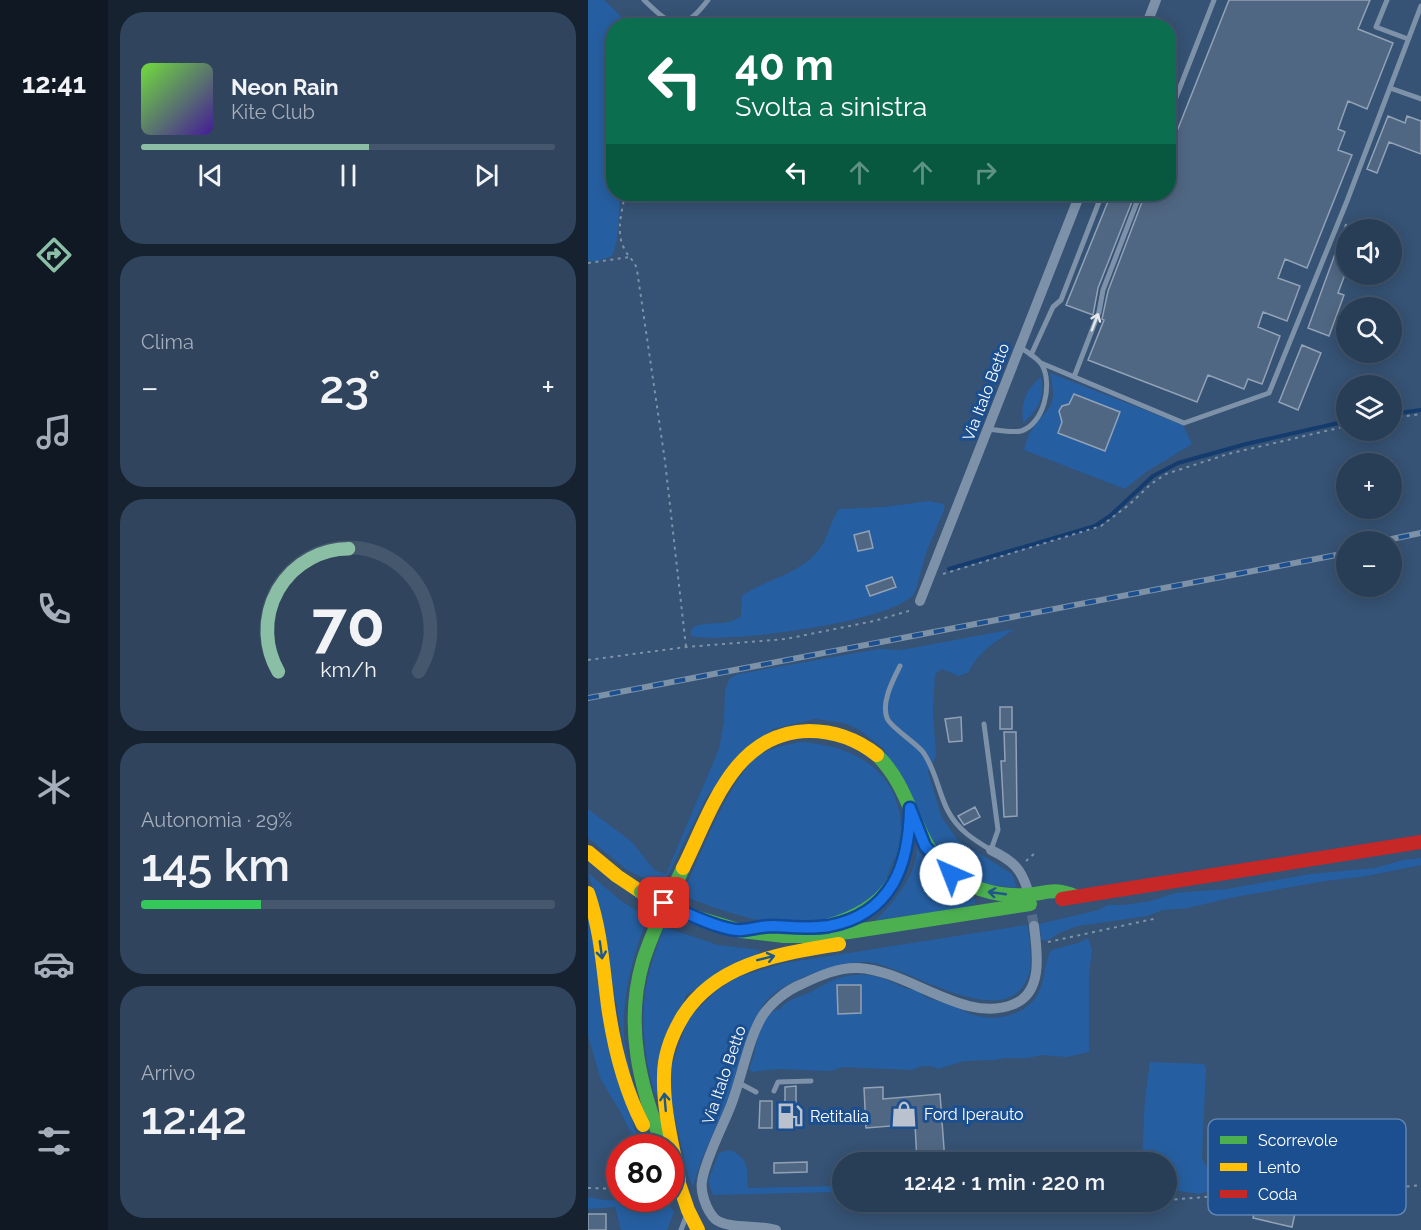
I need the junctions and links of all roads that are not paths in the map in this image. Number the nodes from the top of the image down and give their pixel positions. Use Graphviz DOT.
graph roads {
  1 [pos="644,0"];
  2 [pos="708,0"];
  3 [pos="1156,0"];
  4 [pos="1214,0"];
  5 [pos="1387,0"];
  6 [pos="1421,6"];
  7 [pos="663,18"];
  8 [pos="693,18"];
  9 [pos="1149,18"];
  10 [pos="1408,39"];
  11 [pos="1390,88"];
  12 [pos="1176,97"];
  13 [pos="1421,99"];
  14 [pos="1077,201"];
  15 [pos="1099,201"];
  16 [pos="1137,201"];
  17 [pos="1020,347"];
  18 [pos="1031,355"];
  19 [pos="1041,363"];
  20 [pos="1074,377"];
  21 [pos="988,429"];
  22 [pos="920,601"];
  23 [pos="900,666"];
  24 [pos="984,724"];
  25 [pos="910,808"];
  26 [pos="1421,842"];
  27 [pos="992,850"];
  28 [pos="588,852"];
  29 [pos="1028,891"];
  30 [pos="588,893"];
  31 [pos="1075,896"];
  32 [pos="1034,926"];
  33 [pos="883,927"];
  34 [pos="741,931"];
  35 [pos="811,1081"];
  36 [pos="738,1083"];
  37 [pos="774,1091"];
  38 [pos="756,1092"];
  39 [pos="647,1134"];
  40 [pos="659,1134"];
  41 [pos="669,1134"];
  42 [pos="684,1201"];
  43 [pos="694,1223"];
  44 [pos="681,1230"];
  45 [pos="776,1230"];
  1 -- 7 [label="lane"];
  2 -- 8 [label="lane"];
  3 -- 9 [label="street"];
  4 -- 12 [label="lane"];
  5 -- 10 [label="lane"];
  6 -- 10 [label="lane"];
  10 -- 11 [label="lane"];
  11 -- 13 [label="lane"];
  11 -- 20 [label="lane"];
  14 -- 17 [label="street, Via Italo Betto"];
  15 -- 18 [label="lane"];
  20 -- 16 [label="lane, one-way"];
  17 -- 18 [label="lane"];
  17 -- 21 [label="street, Via Italo Betto"];
  18 -- 19 [label="lane"];
  19 -- 20 [label="lane"];
  19 -- 21 [label="lane"];
  21 -- 22 [label="street, Via Italo Betto"];
  23 -- 27 [label="lane"];
  24 -- 27 [label="lane"];
  31 -- 25 [label="highway, one-way"];
  25 -- 34 [label="highway"];
  25 -- 40 [label="highway"];
  26 -- 31 [label="highway"];
  27 -- 29 [label="street"];
  28 -- 34 [label="highway, bridge"];
  30 -- 39 [label="highway, one-way"];
  31 -- 33 [label="highway"];
  32 -- 36 [label="street, Via Italo Betto"];
  33 -- 34 [label="highway"];
  41 -- 33 [label="highway, one-way"];
  35 -- 37 [label="lane"];
  36 -- 38 [label="lane"];
  36 -- 45 [label="street, Via Italo Betto"];
  42 -- 43 [label="highway"];
  43 -- 44 [label="lane"];
}
